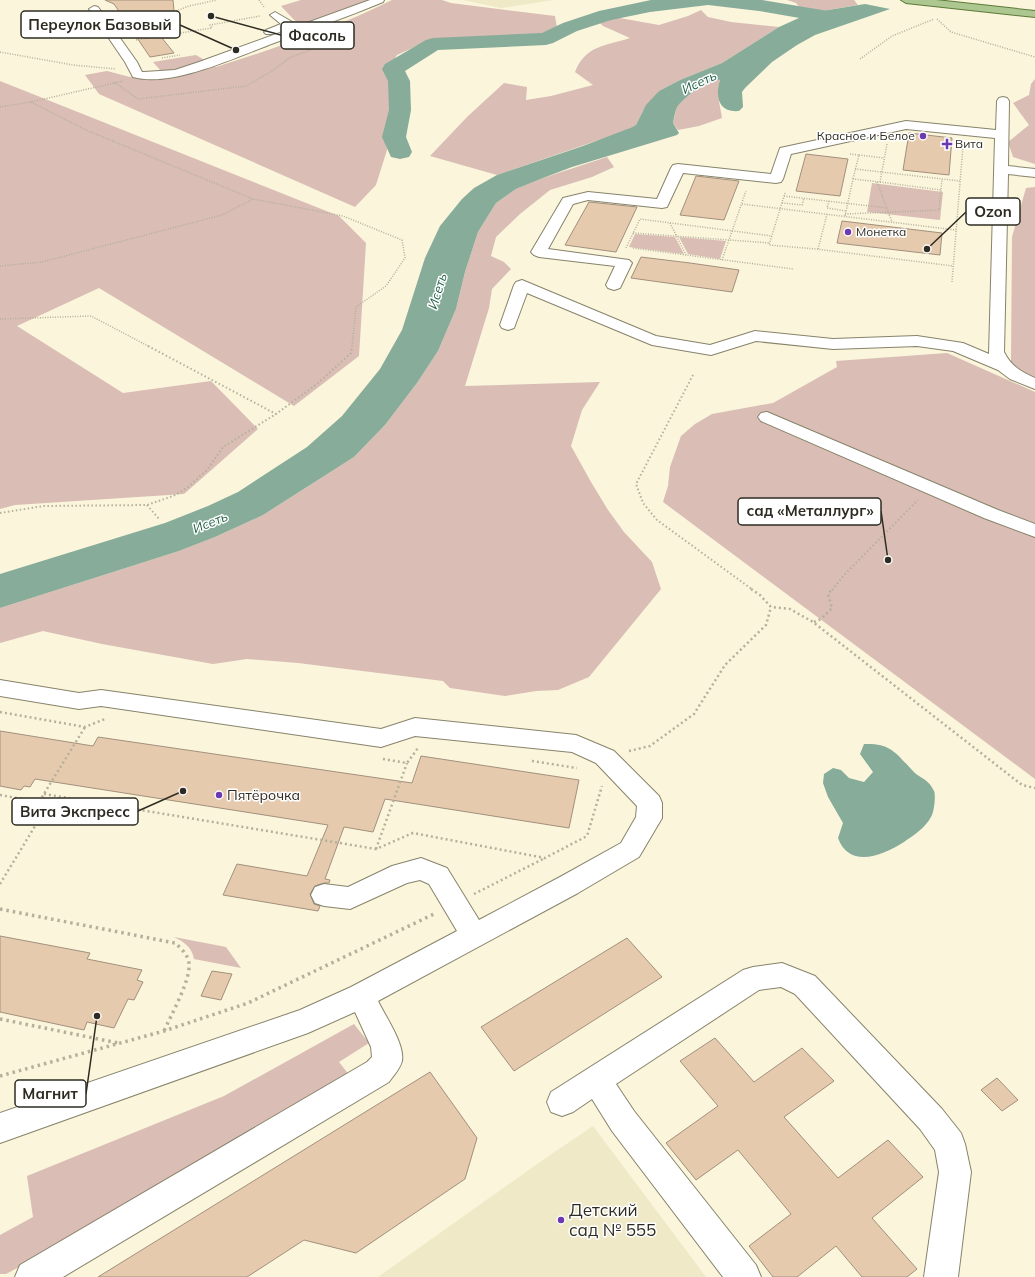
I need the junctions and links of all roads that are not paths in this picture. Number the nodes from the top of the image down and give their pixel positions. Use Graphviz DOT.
graph roads {
  1 [pos="379,0"];
  2 [pos="906,0"];
  3 [pos="948,0"];
  4 [pos="932,3"];
  5 [pos="1035,8"];
  6 [pos="94,9"];
  7 [pos="271,12"];
  8 [pos="1035,14"];
  9 [pos="1021,23"];
  10 [pos="266,33"];
  11 [pos="281,36"];
  12 [pos="253,37"];
  13 [pos="1003,101"];
  14 [pos="1002,135"];
  15 [pos="1001,169"];
  16 [pos="1035,173"];
  17 [pos="614,285"];
  18 [pos="508,326"];
  19 [pos="1002,366"];
  20 [pos="1035,384"];
  21 [pos="767,417"];
  22 [pos="1035,531"];
  23 [pos="0,688"];
  24 [pos="324,895"];
  25 [pos="475,936"];
  26 [pos="361,996"];
  27 [pos="597,1080"];
  28 [pos="562,1102"];
  29 [pos="0,1128"];
  30 [pos="32,1277"];
  31 [pos="744,1277"];
  32 [pos="941,1277"];
  1 -- 11 [label="street"];
  2 -- 4 [label="main road"];
  3 -- 5 [label="main road"];
  4 -- 8 [label="main road"];
  4 -- 9 [label="main road"];
  6 -- 11 [label="street"];
  7 -- 10 [label="street"];
  10 -- 11 [label="street"];
  10 -- 12 [label="street"];
  13 -- 14 [label="street"];
  14 -- 15 [label="street"];
  14 -- 17 [label="street"];
  15 -- 16 [label="street"];
  15 -- 19 [label="street"];
  18 -- 19 [label="street"];
  19 -- 20 [label="street"];
  21 -- 22 [label="street"];
  23 -- 25 [label="street"];
  24 -- 25 [label="street"];
  25 -- 26 [label="street"];
  26 -- 29 [label="street"];
  26 -- 30 [label="street"];
  27 -- 28 [label="street"];
  27 -- 31 [label="street"];
  27 -- 32 [label="street"];
}
